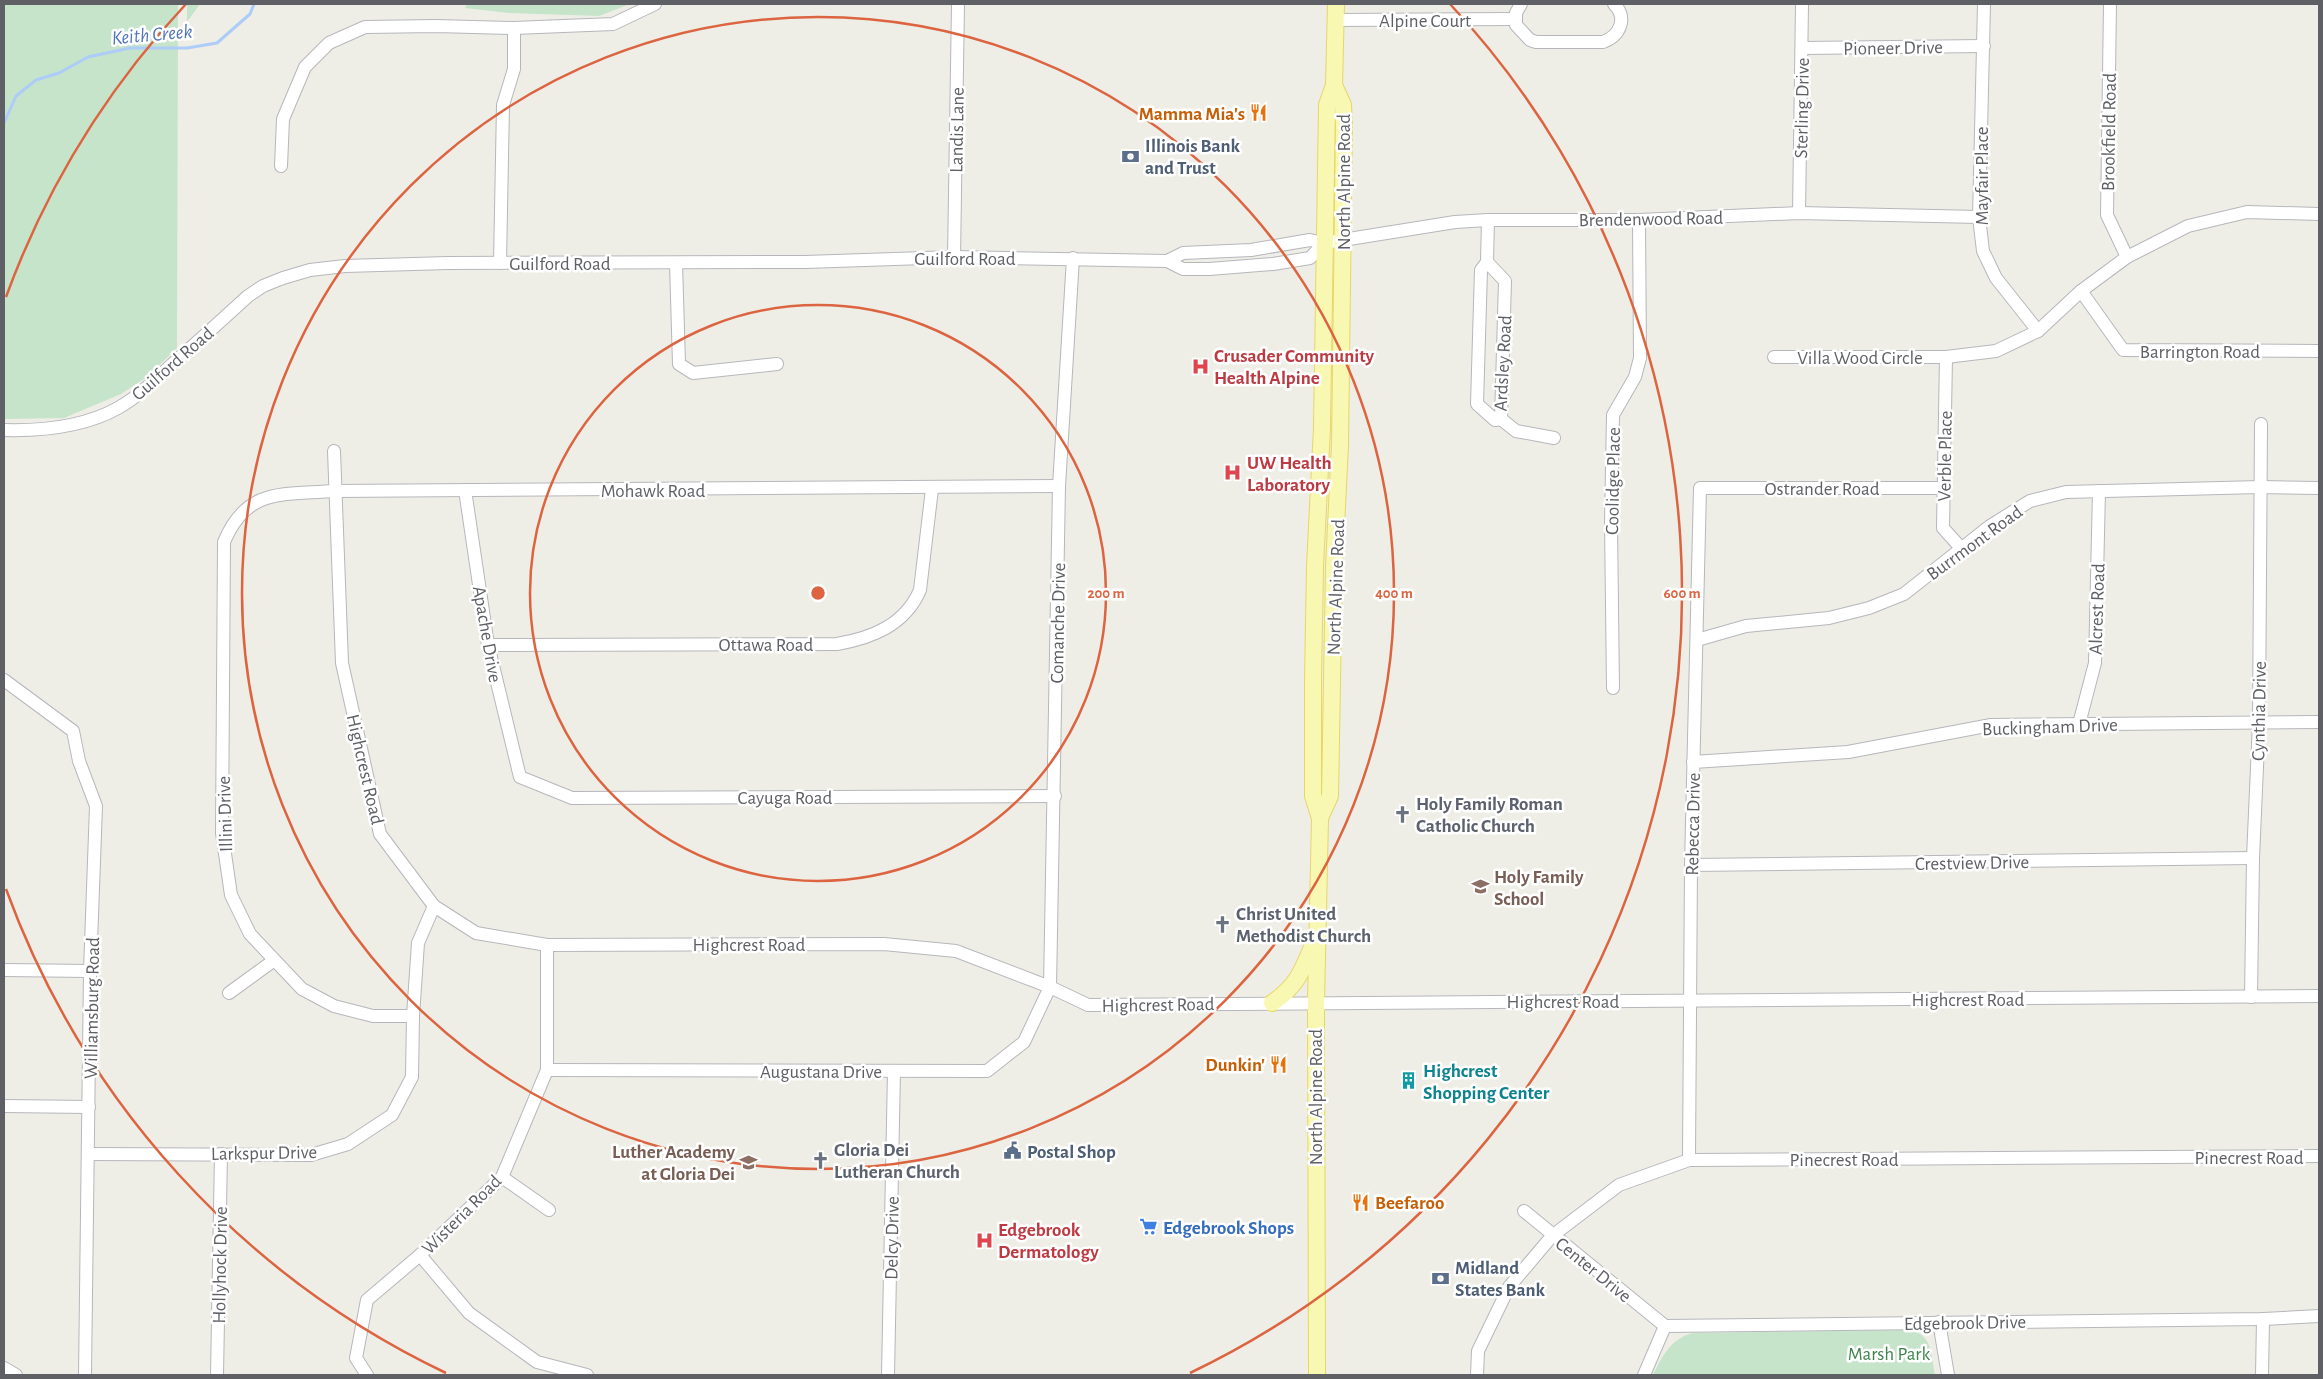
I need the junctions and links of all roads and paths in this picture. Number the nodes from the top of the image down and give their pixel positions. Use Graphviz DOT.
graph roads {
  1 [pos="655,4"];
  2 [pos="958,4"];
  3 [pos="1522,4"];
  4 [pos="1614,4"];
  5 [pos="1802,4"];
  6 [pos="1984,4"];
  7 [pos="2110,4"];
  8 [pos="1336,12"];
  9 [pos="1515,19"];
  10 [pos="514,28"];
  11 [pos="1984,46"];
  12 [pos="1802,48"];
  13 [pos="1334,85"];
  14 [pos="281,166"];
  15 [pos="1799,213"];
  16 [pos="2319,214"];
  17 [pos="1979,217"];
  18 [pos="1488,220"];
  19 [pos="1639,220"];
  20 [pos="1343,239"];
  21 [pos="1324,243"];
  22 [pos="954,257"];
  23 [pos="2127,257"];
  24 [pos="1072,258"];
  25 [pos="1167,261"];
  26 [pos="1487,262"];
  27 [pos="500,263"];
  28 [pos="676,263"];
  29 [pos="2081,291"];
  30 [pos="2038,331"];
  31 [pos="2319,351"];
  32 [pos="1774,357"];
  33 [pos="1946,358"];
  34 [pos="777,364"];
  35 [pos="1502,419"];
  36 [pos="2261,424"];
  37 [pos="4,430"];
  38 [pos="1554,438"];
  39 [pos="334,451"];
  40 [pos="1059,486"];
  41 [pos="2260,487"];
  42 [pos="1700,488"];
  43 [pos="1943,488"];
  44 [pos="2319,488"];
  45 [pos="932,489"];
  46 [pos="465,490"];
  47 [pos="334,491"];
  48 [pos="2099,491"];
  49 [pos="250,505"];
  50 [pos="1961,548"];
  51 [pos="1697,640"];
  52 [pos="488,645"];
  53 [pos="4,680"];
  54 [pos="1613,688"];
  55 [pos="2259,722"];
  56 [pos="2319,722"];
  57 [pos="2079,724"];
  58 [pos="1693,762"];
  59 [pos="520,776"];
  60 [pos="1055,796"];
  61 [pos="1320,818"];
  62 [pos="2253,858"];
  63 [pos="1691,865"];
  64 [pos="434,906"];
  65 [pos="1317,936"];
  66 [pos="547,945"];
  67 [pos="273,961"];
  68 [pos="4,970"];
  69 [pos="90,971"];
  70 [pos="1050,988"];
  71 [pos="228,993"];
  72 [pos="2319,996"];
  73 [pos="2252,997"];
  74 [pos="1690,1001"];
  75 [pos="1316,1002"];
  76 [pos="1272,1003"];
  77 [pos="413,1016"];
  78 [pos="547,1070"];
  79 [pos="894,1071"];
  80 [pos="4,1106"];
  81 [pos="89,1107"];
  82 [pos="89,1154"];
  83 [pos="222,1154"];
  84 [pos="2319,1156"];
  85 [pos="1689,1160"];
  86 [pos="502,1177"];
  87 [pos="549,1210"];
  88 [pos="1524,1211"];
  89 [pos="1552,1236"];
  90 [pos="420,1255"];
  91 [pos="2319,1316"];
  92 [pos="2263,1319"];
  93 [pos="1939,1322"];
  94 [pos="1664,1326"];
  95 [pos="4,1368"];
  96 [pos="16,1375"];
  97 [pos="85,1375"];
  98 [pos="217,1375"];
  99 [pos="367,1375"];
  100 [pos="587,1375"];
  101 [pos="888,1375"];
  102 [pos="1317,1375"];
  103 [pos="1477,1375"];
  104 [pos="1644,1375"];
  105 [pos="1948,1375"];
  106 [pos="2262,1375"];
  1 -- 10 [label="street"];
  2 -- 22 [label="street, Landis Lane"];
  3 -- 9 [label="street"];
  4 -- 9 [label="street"];
  5 -- 12 [label="street, Sterling Drive"];
  6 -- 11 [label="street, Mayfair Place"];
  7 -- 23 [label="street, Brookfield Road"];
  8 -- 9 [label="street, Alpine Court"];
  8 -- 13 [label="main road, North Alpine Road"];
  10 -- 14 [label="street"];
  10 -- 27 [label="street"];
  11 -- 12 [label="street, Pioneer Drive"];
  11 -- 17 [label="street, Mayfair Place"];
  12 -- 15 [label="street, Sterling Drive"];
  13 -- 20 [label="main road, North Alpine Road"];
  13 -- 21 [label="main road, North Alpine Road"];
  15 -- 17 [label="street, Brendenwood Road"];
  15 -- 19 [label="street, Brendenwood Road"];
  16 -- 23 [label="street"];
  17 -- 30 [label="street, Mayfair Place"];
  18 -- 19 [label="street, Brendenwood Road"];
  18 -- 20 [label="street, Brendenwood Road"];
  18 -- 26 [label="street, Ardsley Road"];
  19 -- 54 [label="street, Coolidge Place"];
  20 -- 21 [label="street, Brendenwood Road"];
  20 -- 61 [label="main road, North Alpine Road"];
  21 -- 25 [label="street, Guilford Road"];
  21 -- 25 [label="street, Guilford Road"];
  21 -- 61 [label="main road, North Alpine Road"];
  22 -- 24 [label="street, Guilford Road"];
  22 -- 28 [label="street, Guilford Road"];
  23 -- 29 [label="street"];
  24 -- 25 [label="street, Guilford Road"];
  24 -- 40 [label="street, Comanche Drive"];
  26 -- 35 [label="street, Ardsley Road"];
  26 -- 35 [label="street, Ardsley Road"];
  27 -- 28 [label="street, Guilford Road"];
  27 -- 37 [label="street, Guilford Road"];
  28 -- 34 [label="street"];
  29 -- 30 [label="street"];
  29 -- 31 [label="street, Barrington Road"];
  30 -- 33 [label="street"];
  32 -- 33 [label="street, Villa Wood Circle"];
  33 -- 43 [label="street, Verble Place"];
  35 -- 38 [label="street"];
  36 -- 41 [label="street, Cynthia Drive"];
  39 -- 47 [label="street, Highcrest Road"];
  40 -- 45 [label="street, Mohawk Road"];
  40 -- 60 [label="street, Comanche Drive"];
  41 -- 44 [label="street, Burrmont Road"];
  41 -- 48 [label="street, Burrmont Road"];
  41 -- 55 [label="street, Cynthia Drive"];
  42 -- 43 [label="street, Ostrander Road"];
  42 -- 51 [label="street, Rebecca Drive"];
  43 -- 50 [label="street, Verble Place"];
  45 -- 46 [label="street, Mohawk Road"];
  45 -- 52 [label="street, Ottawa Road"];
  46 -- 47 [label="street, Mohawk Road"];
  46 -- 52 [label="street, Apache Drive"];
  47 -- 49 [label="street, Mohawk Road"];
  47 -- 64 [label="street, Highcrest Road"];
  48 -- 50 [label="street, Burrmont Road"];
  48 -- 57 [label="street, Alcrest Road"];
  49 -- 67 [label="street, Illini Drive"];
  50 -- 51 [label="street, Burrmont Road"];
  51 -- 58 [label="street, Rebecca Drive"];
  52 -- 59 [label="street, Apache Drive"];
  53 -- 69 [label="street, Williamsburg Road"];
  55 -- 56 [label="street, Buckingham Drive"];
  55 -- 57 [label="street, Buckingham Drive"];
  55 -- 62 [label="street, Cynthia Drive"];
  57 -- 58 [label="street, Buckingham Drive"];
  58 -- 63 [label="street, Rebecca Drive"];
  59 -- 60 [label="street, Cayuga Road"];
  60 -- 70 [label="street, Comanche Drive"];
  61 -- 65 [label="main road, North Alpine Road"];
  62 -- 63 [label="street, Crestview Drive"];
  62 -- 73 [label="street, Cynthia Drive"];
  63 -- 74 [label="street, Rebecca Drive"];
  64 -- 66 [label="street, Highcrest Road"];
  64 -- 77 [label="street, Larkspur Drive"];
  65 -- 75 [label="main road, North Alpine Road"];
  65 -- 76 [label="main road"];
  66 -- 70 [label="street, Highcrest Road"];
  66 -- 78 [label="street, Wisteria Road"];
  67 -- 71 [label="street"];
  67 -- 77 [label="street, Illini Drive"];
  68 -- 69 [label="street"];
  69 -- 81 [label="street, Williamsburg Road"];
  70 -- 76 [label="street, Highcrest Road"];
  70 -- 79 [label="street, Augustana Drive"];
  72 -- 73 [label="street, Highcrest Road"];
  73 -- 74 [label="street, Highcrest Road"];
  74 -- 75 [label="street, Highcrest Road"];
  74 -- 85 [label="street, Rebecca Drive"];
  75 -- 76 [label="street, Highcrest Road"];
  75 -- 102 [label="main road, North Alpine Road"];
  77 -- 83 [label="street, Larkspur Drive"];
  78 -- 79 [label="street, Augustana Drive"];
  78 -- 86 [label="street, Wisteria Road"];
  79 -- 101 [label="street, Delcy Drive"];
  80 -- 81 [label="street"];
  81 -- 82 [label="street, Williamsburg Road"];
  82 -- 83 [label="street, Larkspur Drive"];
  82 -- 97 [label="street, Williamsburg Road"];
  83 -- 98 [label="street, Hollyhock Drive"];
  84 -- 85 [label="street, Pinecrest Road"];
  85 -- 89 [label="street, Pinecrest Road"];
  86 -- 87 [label="street"];
  86 -- 90 [label="street, Wisteria Road"];
  88 -- 89 [label="street, Center Drive"];
  89 -- 94 [label="street, Center Drive"];
  89 -- 103 [label="street, Pinecrest Road"];
  90 -- 99 [label="street, Wisteria Road"];
  90 -- 100 [label="street"];
  91 -- 92 [label="street, Edgebrook Drive"];
  92 -- 93 [label="street, Edgebrook Drive"];
  92 -- 106 [label="street"];
  93 -- 94 [label="street, Edgebrook Drive"];
  93 -- 105 [label="street"];
  94 -- 104 [label="street"];
  95 -- 96 [label="street"];
}
